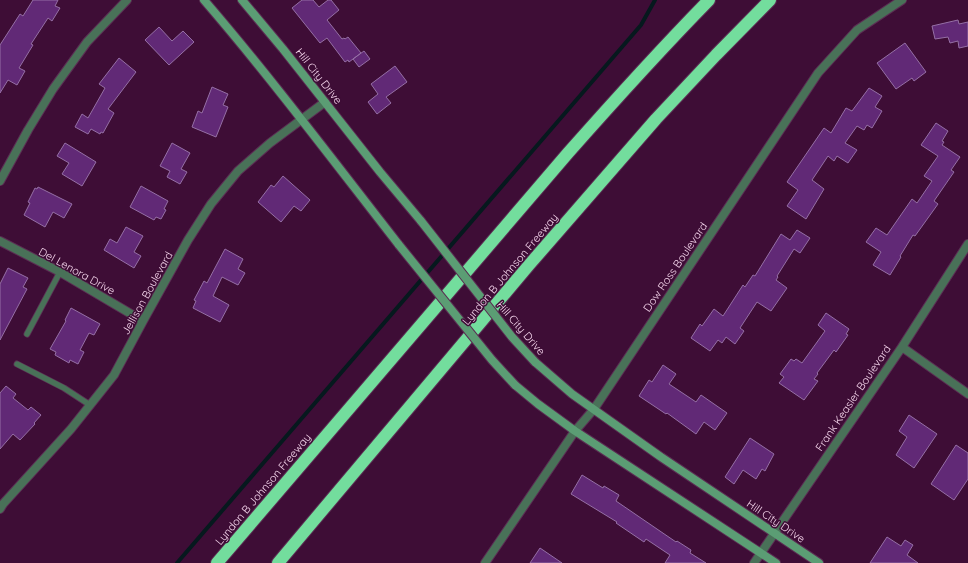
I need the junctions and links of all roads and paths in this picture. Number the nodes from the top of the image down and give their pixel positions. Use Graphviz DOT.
graph roads {
  1 [pos="127,0"];
  2 [pos="204,0"];
  3 [pos="242,0"];
  4 [pos="709,0"];
  5 [pos="770,0"];
  6 [pos="902,0"];
  7 [pos="325,102"];
  8 [pos="301,120"];
  9 [pos="0,181"];
  10 [pos="0,241"];
  11 [pos="968,244"];
  12 [pos="60,272"];
  13 [pos="143,321"];
  14 [pos="28,334"];
  15 [pos="902,347"];
  16 [pos="17,364"];
  17 [pos="968,394"];
  18 [pos="90,405"];
  19 [pos="594,409"];
  20 [pos="575,431"];
  21 [pos="1,505"];
  22 [pos="774,532"];
  23 [pos="238,538"];
  24 [pos="761,553"];
  25 [pos="214,563"];
  26 [pos="217,563"];
  27 [pos="280,563"];
  28 [pos="485,563"];
  29 [pos="754,563"];
  30 [pos="776,563"];
  31 [pos="819,563"];
  1 -- 9 [label="street"];
  2 -- 8 [label="street"];
  3 -- 7 [label="street, Hill City Drive"];
  4 -- 23 [label="highway, Lyndon B Johnson Freeway"];
  5 -- 27 [label="highway, Lyndon B Johnson Freeway"];
  6 -- 19 [label="street, Dow Ross Boulevard"];
  7 -- 8 [label="street, Jellison Boulevard"];
  7 -- 19 [label="street, Hill City Drive, bridge"];
  8 -- 13 [label="street, Jellison Boulevard"];
  8 -- 20 [label="street, bridge"];
  10 -- 12 [label="street, Del Lenora Drive"];
  11 -- 15 [label="street, Frank Keasler Boulevard"];
  12 -- 13 [label="street, Del Lenora Drive"];
  12 -- 14 [label="lane"];
  13 -- 18 [label="street, Jellison Boulevard"];
  15 -- 17 [label="street"];
  15 -- 22 [label="street, Frank Keasler Boulevard"];
  16 -- 18 [label="lane"];
  18 -- 21 [label="street, Jellison Boulevard"];
  19 -- 20 [label="street, Dow Ross Boulevard"];
  19 -- 22 [label="street, Hill City Drive"];
  20 -- 24 [label="street"];
  20 -- 28 [label="street, Dow Ross Boulevard"];
  22 -- 24 [label="street, Frank Keasler Boulevard"];
  22 -- 31 [label="street, Hill City Drive"];
  23 -- 25 [label="highway"];
  23 -- 26 [label="highway, Lyndon B Johnson Freeway"];
  24 -- 29 [label="street, Frank Keasler Boulevard"];
  24 -- 30 [label="street"];
}
